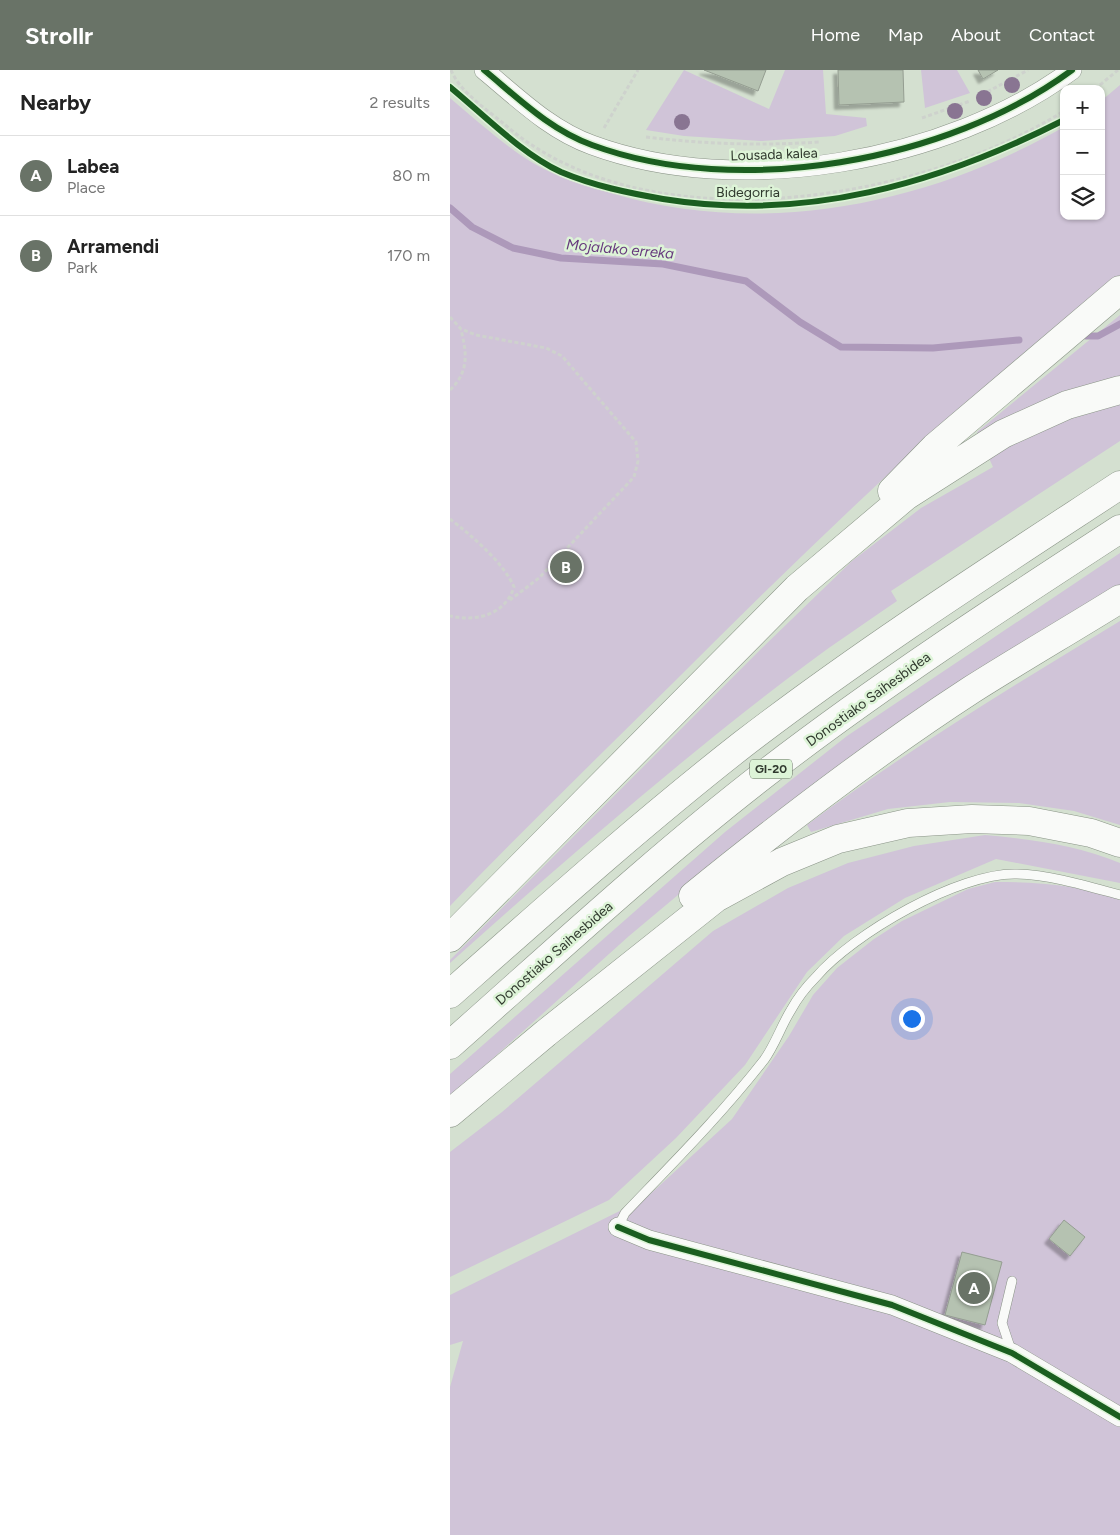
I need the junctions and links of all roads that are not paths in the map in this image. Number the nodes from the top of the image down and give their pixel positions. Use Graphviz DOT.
graph roads {
  1 [pos="484,70"];
  2 [pos="1072,70"];
  3 [pos="1120,290"];
  4 [pos="1120,390"];
  5 [pos="1120,485"];
  6 [pos="1120,529"];
  7 [pos="797,588"];
  8 [pos="1120,599"];
  9 [pos="1120,843"];
  10 [pos="1120,895"];
  11 [pos="450,938"];
  12 [pos="450,994"];
  13 [pos="546,1033"];
  14 [pos="450,1045"];
  15 [pos="450,1113"];
  16 [pos="618,1227"];
  17 [pos="1012,1281"];
  18 [pos="1012,1353"];
  19 [pos="1120,1417"];
  1 -- 2 [label="street, Lousada kalea"];
  3 -- 7 [label="highway"];
  4 -- 7 [label="highway"];
  5 -- 12 [label="highway, GI-20"];
  6 -- 14 [label="highway, Donostiako Saihesbidea / GI-20"];
  7 -- 11 [label="highway"];
  8 -- 13 [label="highway"];
  9 -- 13 [label="highway"];
  10 -- 16 [label="lane"];
  13 -- 15 [label="highway"];
  16 -- 18 [label="street"];
  17 -- 18 [label="lane"];
  18 -- 19 [label="street"];
}
